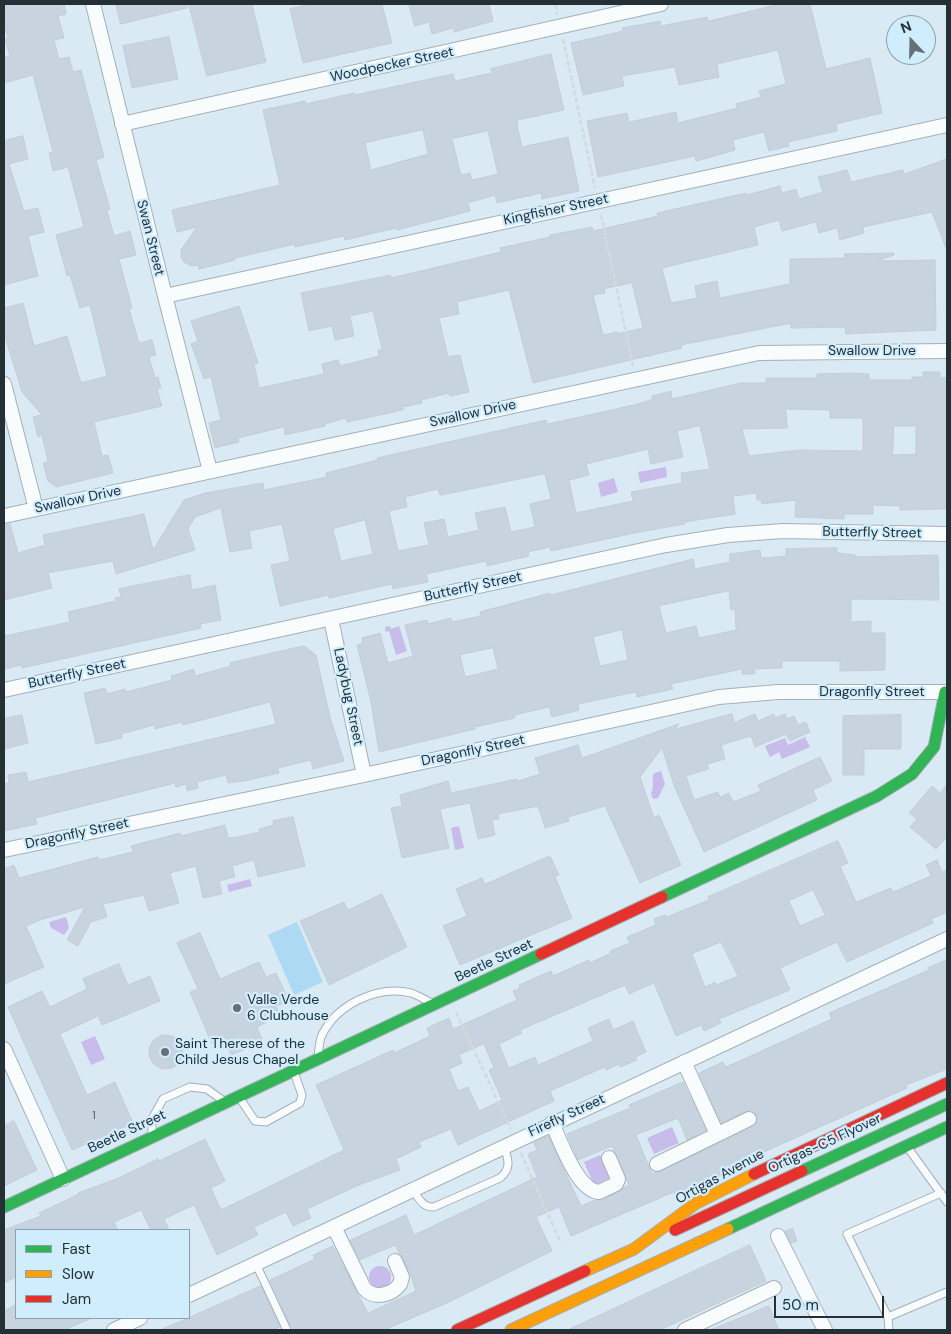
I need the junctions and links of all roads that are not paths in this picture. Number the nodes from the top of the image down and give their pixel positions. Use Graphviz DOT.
graph roads {
  1 [pos="93,4"];
  2 [pos="661,4"];
  3 [pos="122,124"];
  4 [pos="947,125"];
  5 [pos="164,296"];
  6 [pos="947,352"];
  7 [pos="4,384"];
  8 [pos="210,471"];
  9 [pos="36,509"];
  10 [pos="4,516"];
  11 [pos="947,534"];
  12 [pos="331,619"];
  13 [pos="4,690"];
  14 [pos="946,692"];
  15 [pos="364,775"];
  16 [pos="4,850"];
  17 [pos="947,939"];
  18 [pos="436,1005"];
  19 [pos="4,1049"];
  20 [pos="318,1060"];
  21 [pos="684,1062"];
  22 [pos="294,1071"];
  23 [pos="947,1083"];
  24 [pos="238,1097"];
  25 [pos="226,1103"];
  26 [pos="947,1104"];
  27 [pos="749,1119"];
  28 [pos="552,1123"];
  29 [pos="947,1127"];
  30 [pos="717,1134"];
  31 [pos="152,1137"];
  32 [pos="926,1137"];
  33 [pos="947,1139"];
  34 [pos="510,1143"];
  35 [pos="907,1146"];
  36 [pos="609,1158"];
  37 [pos="658,1164"];
  38 [pos="63,1179"];
  39 [pos="413,1189"];
  40 [pos="941,1193"];
  41 [pos="947,1202"];
  42 [pos="4,1207"];
  43 [pos="334,1227"];
  44 [pos="778,1236"];
  45 [pos="634,1248"];
  46 [pos="395,1261"];
  47 [pos="256,1264"];
  48 [pos="774,1288"];
  49 [pos="947,1292"];
  50 [pos="190,1295"];
  51 [pos="888,1317"];
  52 [pos="138,1323"];
  53 [pos="114,1330"];
  54 [pos="287,1330"];
  55 [pos="457,1330"];
  56 [pos="511,1330"];
  57 [pos="685,1330"];
  58 [pos="824,1330"];
  59 [pos="889,1330"];
  1 -- 3 [label="street, Swan Street"];
  2 -- 3 [label="street, Woodpecker Street"];
  3 -- 5 [label="street, Swan Street"];
  4 -- 5 [label="street, Kingfisher Street"];
  5 -- 8 [label="street, Swan Street"];
  6 -- 8 [label="street, Swallow Drive"];
  7 -- 9 [label="street"];
  8 -- 9 [label="street, Swallow Drive"];
  9 -- 10 [label="street, Swallow Drive"];
  11 -- 12 [label="street, Butterfly Street"];
  12 -- 13 [label="street, Butterfly Street"];
  12 -- 15 [label="street, Ladybug Street"];
  14 -- 15 [label="street, Dragonfly Street"];
  14 -- 18 [label="main road, Beetle Street"];
  15 -- 16 [label="street, Dragonfly Street"];
  17 -- 21 [label="street, Firefly Street"];
  18 -- 20 [label="main road, Beetle Street"];
  18 -- 20 [label="lane"];
  19 -- 38 [label="street"];
  20 -- 22 [label="main road, Beetle Street"];
  21 -- 28 [label="street, Firefly Street"];
  21 -- 30 [label="street"];
  22 -- 24 [label="main road, Beetle Street"];
  22 -- 24 [label="lane"];
  23 -- 45 [label="main road, Ortigas Avenue"];
  24 -- 25 [label="main road, Beetle Street"];
  25 -- 31 [label="main road, Beetle Street"];
  25 -- 31 [label="lane"];
  26 -- 45 [label="main road, Ortigas-C5 Flyover"];
  27 -- 30 [label="street"];
  28 -- 34 [label="street, Firefly Street"];
  28 -- 36 [label="street"];
  29 -- 32 [label="main road"];
  30 -- 37 [label="street"];
  31 -- 38 [label="main road, Beetle Street"];
  32 -- 33 [label="street"];
  32 -- 35 [label="main road"];
  34 -- 39 [label="street, Firefly Street"];
  34 -- 39 [label="lane"];
  35 -- 40 [label="lane"];
  35 -- 56 [label="main road"];
  38 -- 42 [label="main road, Beetle Street"];
  39 -- 43 [label="street, Firefly Street"];
  40 -- 41 [label="lane"];
  40 -- 51 [label="lane"];
  43 -- 46 [label="street"];
  43 -- 47 [label="street, Firefly Street"];
  44 -- 58 [label="street"];
  45 -- 55 [label="main road, Ortigas Avenue"];
  47 -- 50 [label="street, Firefly Street"];
  47 -- 54 [label="lane"];
  48 -- 57 [label="street"];
  49 -- 51 [label="lane"];
  51 -- 59 [label="lane"];
  52 -- 53 [label="street"];
}
